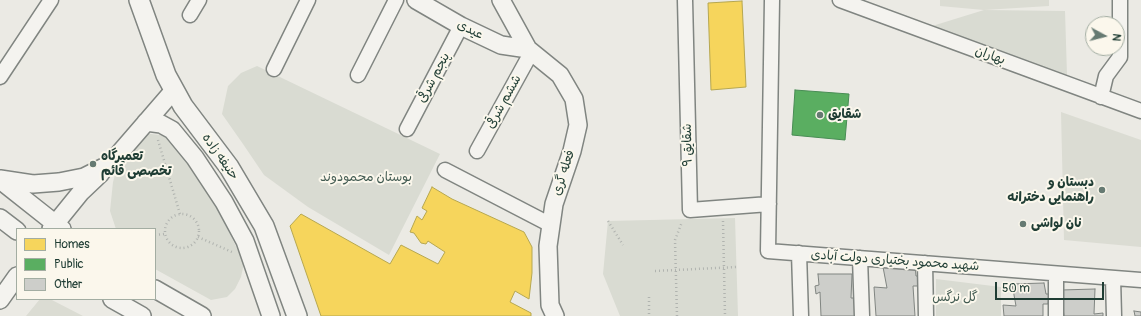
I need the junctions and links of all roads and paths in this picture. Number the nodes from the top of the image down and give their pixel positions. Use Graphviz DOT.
graph roads {
  1 [pos="51,0"];
  2 [pos="139,0"];
  3 [pos="198,0"];
  4 [pos="308,0"];
  5 [pos="396,0"];
  6 [pos="416,0"];
  7 [pos="501,0"];
  8 [pos="685,0"];
  9 [pos="772,0"];
  10 [pos="840,0"];
  11 [pos="1120,0"];
  12 [pos="190,15"];
  13 [pos="461,26"];
  14 [pos="529,51"];
  15 [pos="274,69"];
  16 [pos="358,75"];
  17 [pos="0,77"];
  18 [pos="174,90"];
  19 [pos="1101,97"];
  20 [pos="1141,112"];
  21 [pos="151,128"];
  22 [pos="407,129"];
  23 [pos="477,151"];
  24 [pos="110,164"];
  25 [pos="445,170"];
  26 [pos="0,180"];
  27 [pos="769,204"];
  28 [pos="180,214"];
  29 [pos="0,218"];
  30 [pos="723,219"];
  31 [pos="683,220"];
  32 [pos="608,221"];
  33 [pos="551,225"];
  34 [pos="56,227"];
  35 [pos="16,230"];
  36 [pos="165,234"];
  37 [pos="156,235"];
  38 [pos="198,237"];
  39 [pos="623,245"];
  40 [pos="233,252"];
  41 [pos="799,253"];
  42 [pos="860,258"];
  43 [pos="925,263"];
  44 [pos="724,267"];
  45 [pos="737,267"];
  46 [pos="675,270"];
  47 [pos="656,271"];
  48 [pos="1056,274"];
  49 [pos="16,278"];
  50 [pos="1113,278"];
  51 [pos="1141,280"];
  52 [pos="156,290"];
  53 [pos="7,295"];
  54 [pos="649,297"];
  55 [pos="114,300"];
  56 [pos="142,316"];
  57 [pos="202,316"];
  58 [pos="271,316"];
  59 [pos="297,316"];
  60 [pos="555,316"];
  61 [pos="649,316"];
  62 [pos="677,316"];
  63 [pos="725,316"];
  64 [pos="801,316"];
  65 [pos="862,316"];
  66 [pos="926,316"];
  67 [pos="1056,316"];
  68 [pos="1114,316"];
  1 -- 17 [label="street"];
  2 -- 18 [label="main road, حنیفه زاده"];
  3 -- 12 [label="street"];
  4 -- 15 [label="street"];
  5 -- 16 [label="street"];
  6 -- 13 [label="street, عیدی"];
  7 -- 14 [label="street"];
  8 -- 27 [label="street, شقایق ۹"];
  9 -- 27 [label="street"];
  10 -- 19 [label="street, بهاران"];
  11 -- 19 [label="street"];
  13 -- 14 [label="street, عیدی"];
  13 -- 22 [label="street, پنجم شرقی"];
  14 -- 23 [label="street, ششم شرقی"];
  14 -- 33 [label="street, فعله گری"];
  18 -- 21 [label="street"];
  18 -- 59 [label="main road, حنیفه زاده"];
  19 -- 20 [label="street, بهاران"];
  21 -- 24 [label="street"];
  21 -- 28 [label="path"];
  21 -- 58 [label="street"];
  24 -- 26 [label="street"];
  24 -- 34 [label="street"];
  25 -- 33 [label="street"];
  26 -- 34 [label="street"];
  27 -- 41 [label="street, شهید محمود بختیاری دولت آبادی"];
  28 -- 36 [label="path"];
  28 -- 38 [label="path"];
  29 -- 35 [label="street"];
  30 -- 44 [label="path"];
  31 -- 46 [label="path"];
  32 -- 39 [label="path"];
  33 -- 60 [label="street, فعله گری"];
  36 -- 37 [label="path"];
  36 -- 38 [label="path"];
  38 -- 40 [label="path"];
  41 -- 42 [label="street, شهید محمود بختیاری دولت آبادی"];
  41 -- 64 [label="street"];
  42 -- 43 [label="street, شهید محمود بختیاری دولت آبادی"];
  42 -- 65 [label="street"];
  43 -- 48 [label="street, شهید محمود بختیاری دولت آبادی"];
  43 -- 66 [label="street"];
  44 -- 45 [label="path"];
  44 -- 46 [label="path"];
  44 -- 63 [label="path"];
  46 -- 47 [label="path"];
  46 -- 62 [label="path"];
  48 -- 50 [label="street, شهید محمود بختیاری دولت آبادی"];
  48 -- 67 [label="street"];
  49 -- 53 [label="street"];
  50 -- 51 [label="street, شهید محمود بختیاری دولت آبادی"];
  50 -- 68 [label="street"];
  52 -- 57 [label="street"];
  54 -- 61 [label="path"];
  55 -- 56 [label="street"];
}
